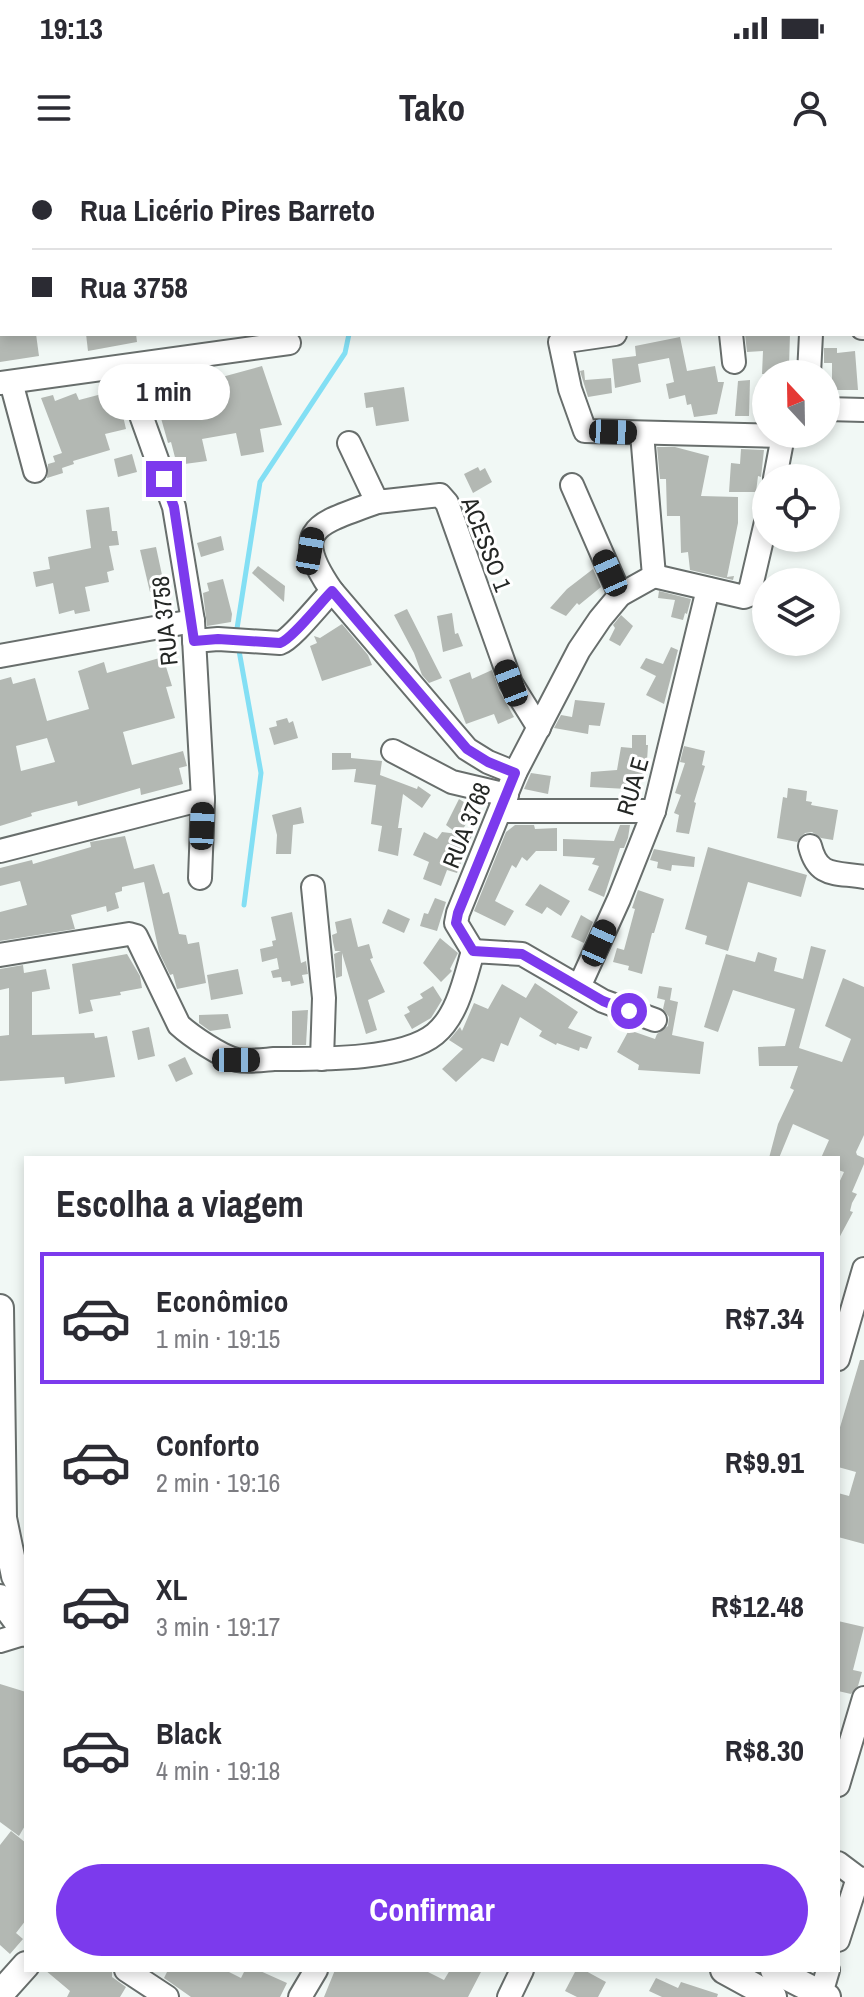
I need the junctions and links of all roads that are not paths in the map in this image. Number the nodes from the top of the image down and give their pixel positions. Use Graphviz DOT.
graph roads {
  1 [pos="601,336"];
  2 [pos="731,336"];
  3 [pos="811,336"];
  4 [pos="289,343"];
  5 [pos="810,360"];
  6 [pos="734,362"];
  7 [pos="124,368"];
  8 [pos="6,382"];
  9 [pos="840,409"];
  10 [pos="864,410"];
  11 [pos="642,433"];
  12 [pos="752,435"];
  13 [pos="349,443"];
  14 [pos="35,471"];
  15 [pos="572,485"];
  16 [pos="377,502"];
  17 [pos="759,552"];
  18 [pos="654,576"];
  19 [pos="708,589"];
  20 [pos="332,591"];
  21 [pos="620,595"];
  22 [pos="194,631"];
  23 [pos="0,656"];
  24 [pos="539,728"];
  25 [pos="393,751"];
  26 [pos="515,773"];
  27 [pos="203,799"];
  28 [pos="504,803"];
  29 [pos="654,811"];
  30 [pos="810,846"];
  31 [pos="0,851"];
  32 [pos="864,877"];
  33 [pos="200,878"];
  34 [pos="313,887"];
  35 [pos="473,951"];
  36 [pos="0,955"];
  37 [pos="579,987"];
  38 [pos="655,1020"];
  39 [pos="322,1059"];
  40 [pos="864,1269"];
  41 [pos="0,1308"];
  42 [pos="840,1352"];
  43 [pos="7,1603"];
  44 [pos="24,1630"];
  45 [pos="24,1634"];
  46 [pos="0,1641"];
  47 [pos="864,1698"];
  48 [pos="840,1778"];
  49 [pos="840,1864"];
  50 [pos="861,1879"];
  51 [pos="840,1935"];
  52 [pos="24,1967"];
  53 [pos="129,1972"];
  54 [pos="315,1972"];
  55 [pos="521,1972"];
  56 [pos="729,1972"];
  57 [pos="825,1987"];
  58 [pos="765,1988"];
  59 [pos="0,1994"];
  60 [pos="167,1997"];
  61 [pos="300,1997"];
  62 [pos="509,1997"];
  1 -- 11 [label="street"];
  2 -- 6 [label="street"];
  3 -- 5 [label="street"];
  4 -- 7 [label="street"];
  7 -- 8 [label="street"];
  7 -- 22 [label="street, RUA 3758"];
  8 -- 14 [label="street"];
  9 -- 10 [label="street"];
  11 -- 12 [label="street"];
  11 -- 18 [label="street"];
  13 -- 16 [label="street"];
  15 -- 21 [label="street"];
  16 -- 20 [label="street"];
  16 -- 24 [label="street, ACESSO 1"];
  17 -- 19 [label="street"];
  18 -- 19 [label="street"];
  18 -- 21 [label="street, RUA 3768"];
  19 -- 29 [label="street, RUA E"];
  20 -- 22 [label="street"];
  20 -- 26 [label="street"];
  21 -- 24 [label="street, RUA 3768"];
  22 -- 23 [label="street"];
  22 -- 27 [label="street, RUA 3758"];
  24 -- 26 [label="street, RUA 3768"];
  25 -- 28 [label="street"];
  26 -- 28 [label="street, RUA 3768"];
  27 -- 31 [label="street"];
  27 -- 33 [label="street, RUA 3758"];
  28 -- 29 [label="street"];
  28 -- 35 [label="street, RUA 3768"];
  29 -- 37 [label="street, RUA E"];
  30 -- 32 [label="street"];
  34 -- 39 [label="street"];
  35 -- 37 [label="street"];
  35 -- 39 [label="street"];
  36 -- 39 [label="street"];
  37 -- 38 [label="street"];
  40 -- 42 [label="street"];
  41 -- 43 [label="main road"];
  43 -- 44 [label="main road"];
  45 -- 46 [label="street"];
  47 -- 48 [label="street"];
  49 -- 50 [label="street"];
  50 -- 51 [label="street"];
  52 -- 59 [label="main road"];
  53 -- 60 [label="street"];
  54 -- 61 [label="street"];
  55 -- 62 [label="street"];
  56 -- 58 [label="main road"];
  57 -- 58 [label="main road"];
}
